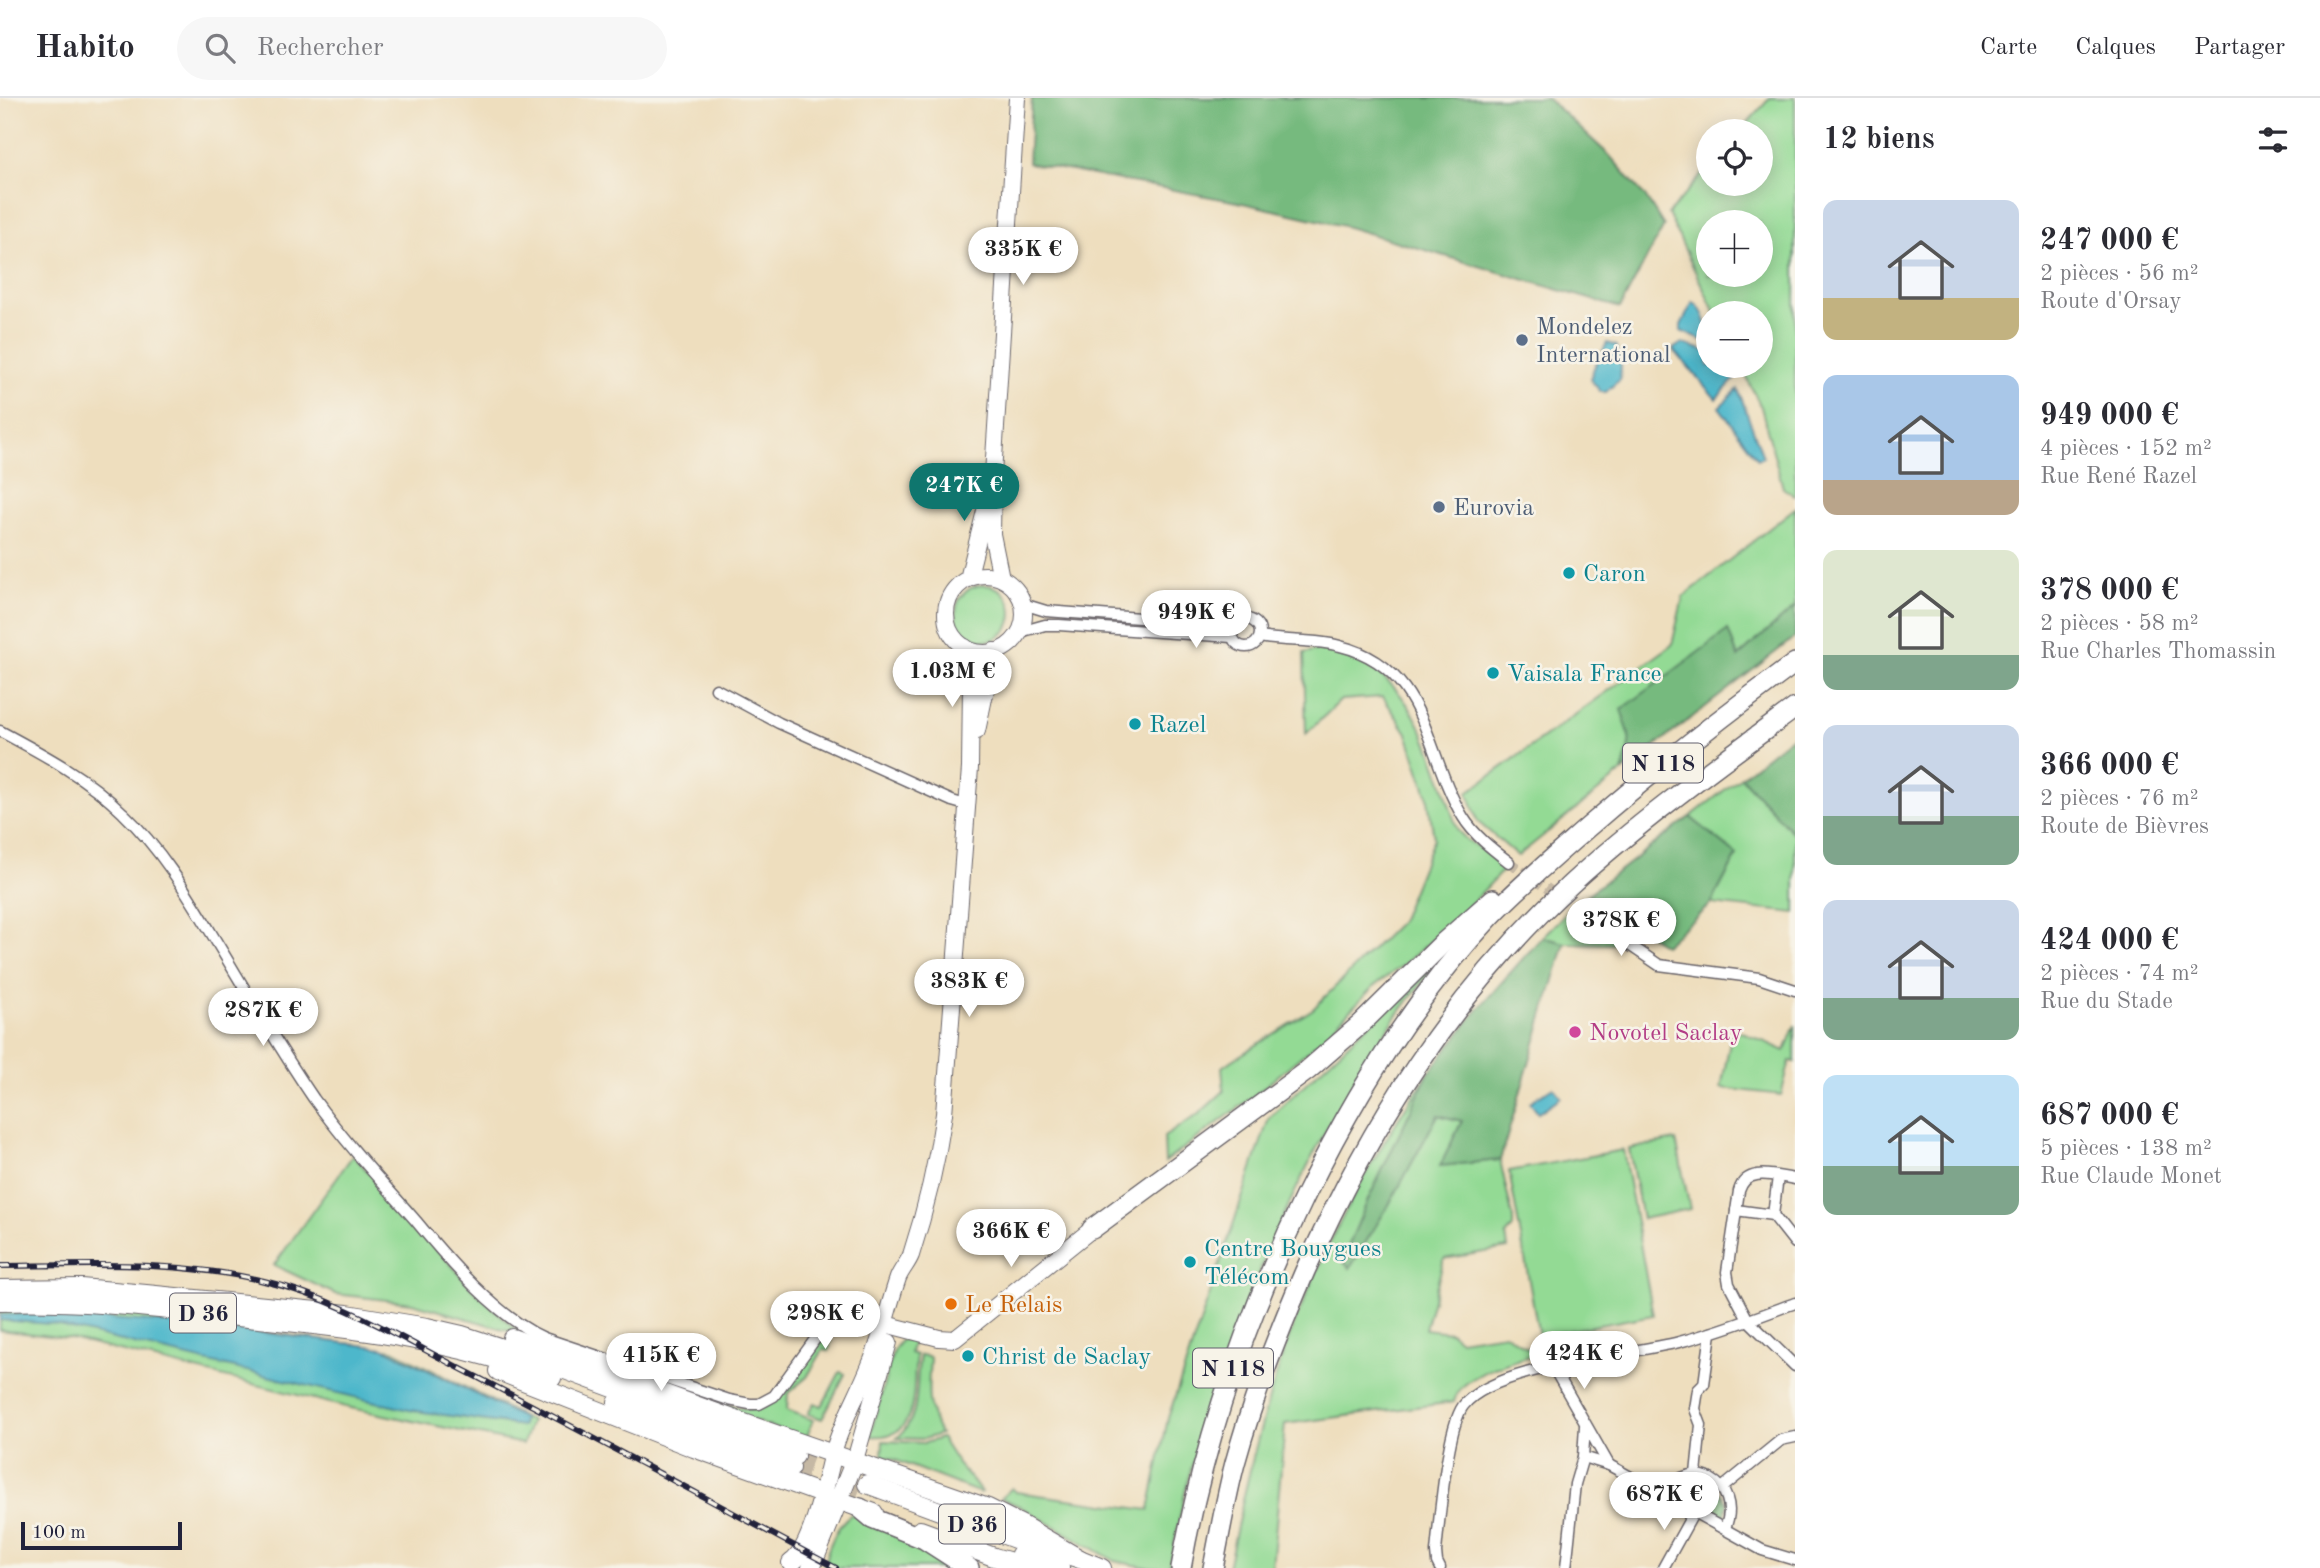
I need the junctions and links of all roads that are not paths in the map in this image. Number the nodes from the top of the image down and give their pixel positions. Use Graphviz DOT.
graph roads {
  1 [pos="1017,98"];
  2 [pos="993,474"];
  3 [pos="1001,578"];
  4 [pos="968,579"];
  5 [pos="1023,604"];
  6 [pos="1233,631"];
  7 [pos="1020,632"];
  8 [pos="1260,637"];
  9 [pos="965,647"];
  10 [pos="994,651"];
  11 [pos="1795,663"];
  12 [pos="716,689"];
  13 [pos="1795,708"];
  14 [pos="0,731"];
  15 [pos="970,768"];
  16 [pos="966,805"];
  17 [pos="1509,862"];
  18 [pos="1538,871"];
  19 [pos="1578,910"];
  20 [pos="1795,990"];
  21 [pos="1778,1177"];
  22 [pos="1795,1179"];
  23 [pos="1736,1210"];
  24 [pos="1773,1215"];
  25 [pos="1089,1231"];
  26 [pos="1795,1243"];
  27 [pos="0,1289"];
  28 [pos="0,1302"];
  29 [pos="1795,1303"];
  30 [pos="347,1314"];
  31 [pos="1748,1320"];
  32 [pos="890,1325"];
  33 [pos="1710,1333"];
  34 [pos="406,1336"];
  35 [pos="1555,1365"];
  36 [pos="1795,1366"];
  37 [pos="1585,1426"];
  38 [pos="1795,1437"];
  39 [pos="833,1453"];
  40 [pos="1583,1457"];
  41 [pos="855,1460"];
  42 [pos="1609,1465"];
  43 [pos="1696,1474"];
  44 [pos="1722,1488"];
  45 [pos="821,1494"];
  46 [pos="1662,1495"];
  47 [pos="863,1496"];
  48 [pos="840,1500"];
  49 [pos="1694,1512"];
  50 [pos="1726,1528"];
  51 [pos="1080,1559"];
  52 [pos="1795,1560"];
  53 [pos="1438,1565"];
  54 [pos="798,1567"];
  55 [pos="969,1568"];
  56 [pos="1032,1568"];
  57 [pos="1060,1568"];
  58 [pos="1102,1568"];
  59 [pos="1181,1568"];
  60 [pos="1213,1568"];
  61 [pos="1566,1568"];
  62 [pos="1663,1568"];
  1 -- 2 [label="main road"];
  2 -- 3 [label="main road"];
  2 -- 4 [label="main road"];
  3 -- 4 [label="main road"];
  3 -- 5 [label="main road"];
  4 -- 9 [label="main road"];
  5 -- 6 [label="street"];
  5 -- 7 [label="main road"];
  6 -- 7 [label="street"];
  6 -- 8 [label="street"];
  6 -- 8 [label="street"];
  7 -- 10 [label="main road"];
  8 -- 17 [label="street"];
  9 -- 10 [label="main road"];
  9 -- 15 [label="main road"];
  10 -- 15 [label="main road"];
  11 -- 18 [label="highway, N 118"];
  12 -- 16 [label="street"];
  13 -- 60 [label="highway, N 118"];
  14 -- 32 [label="street"];
  15 -- 16 [label="main road"];
  16 -- 32 [label="main road"];
  18 -- 25 [label="highway"];
  18 -- 59 [label="highway, N 118"];
  19 -- 20 [label="street"];
  21 -- 22 [label="street"];
  21 -- 23 [label="street"];
  21 -- 24 [label="street"];
  23 -- 24 [label="street"];
  23 -- 31 [label="street"];
  24 -- 26 [label="street"];
  25 -- 32 [label="main road"];
  27 -- 30 [label="main road, D 36"];
  28 -- 34 [label="main road, D 36"];
  29 -- 31 [label="street"];
  30 -- 34 [label="main road, D 36"];
  30 -- 39 [label="main road, D 36"];
  31 -- 33 [label="street"];
  31 -- 36 [label="street"];
  32 -- 39 [label="main road"];
  32 -- 41 [label="main road"];
  33 -- 35 [label="street"];
  33 -- 43 [label="street"];
  34 -- 45 [label="main road, D 36"];
  35 -- 37 [label="street"];
  35 -- 53 [label="street"];
  37 -- 40 [label="street"];
  37 -- 42 [label="street"];
  38 -- 44 [label="street"];
  39 -- 41 [label="main road, D 36"];
  39 -- 45 [label="main road"];
  40 -- 42 [label="street"];
  40 -- 61 [label="street"];
  41 -- 48 [label="main road"];
  41 -- 51 [label="main road, D 36"];
  42 -- 46 [label="street"];
  43 -- 44 [label="street"];
  43 -- 46 [label="street"];
  44 -- 50 [label="street"];
  45 -- 48 [label="main road, D 36"];
  45 -- 54 [label="main road"];
  46 -- 49 [label="street"];
  47 -- 48 [label="main road, D 36"];
  47 -- 51 [label="main road, D 36"];
  47 -- 55 [label="highway"];
  47 -- 56 [label="main road, D 36"];
  47 -- 57 [label="main road, D 36"];
  48 -- 54 [label="main road"];
  49 -- 50 [label="street"];
  49 -- 62 [label="street"];
  50 -- 52 [label="street"];
  51 -- 58 [label="main road, D 36"];
}
